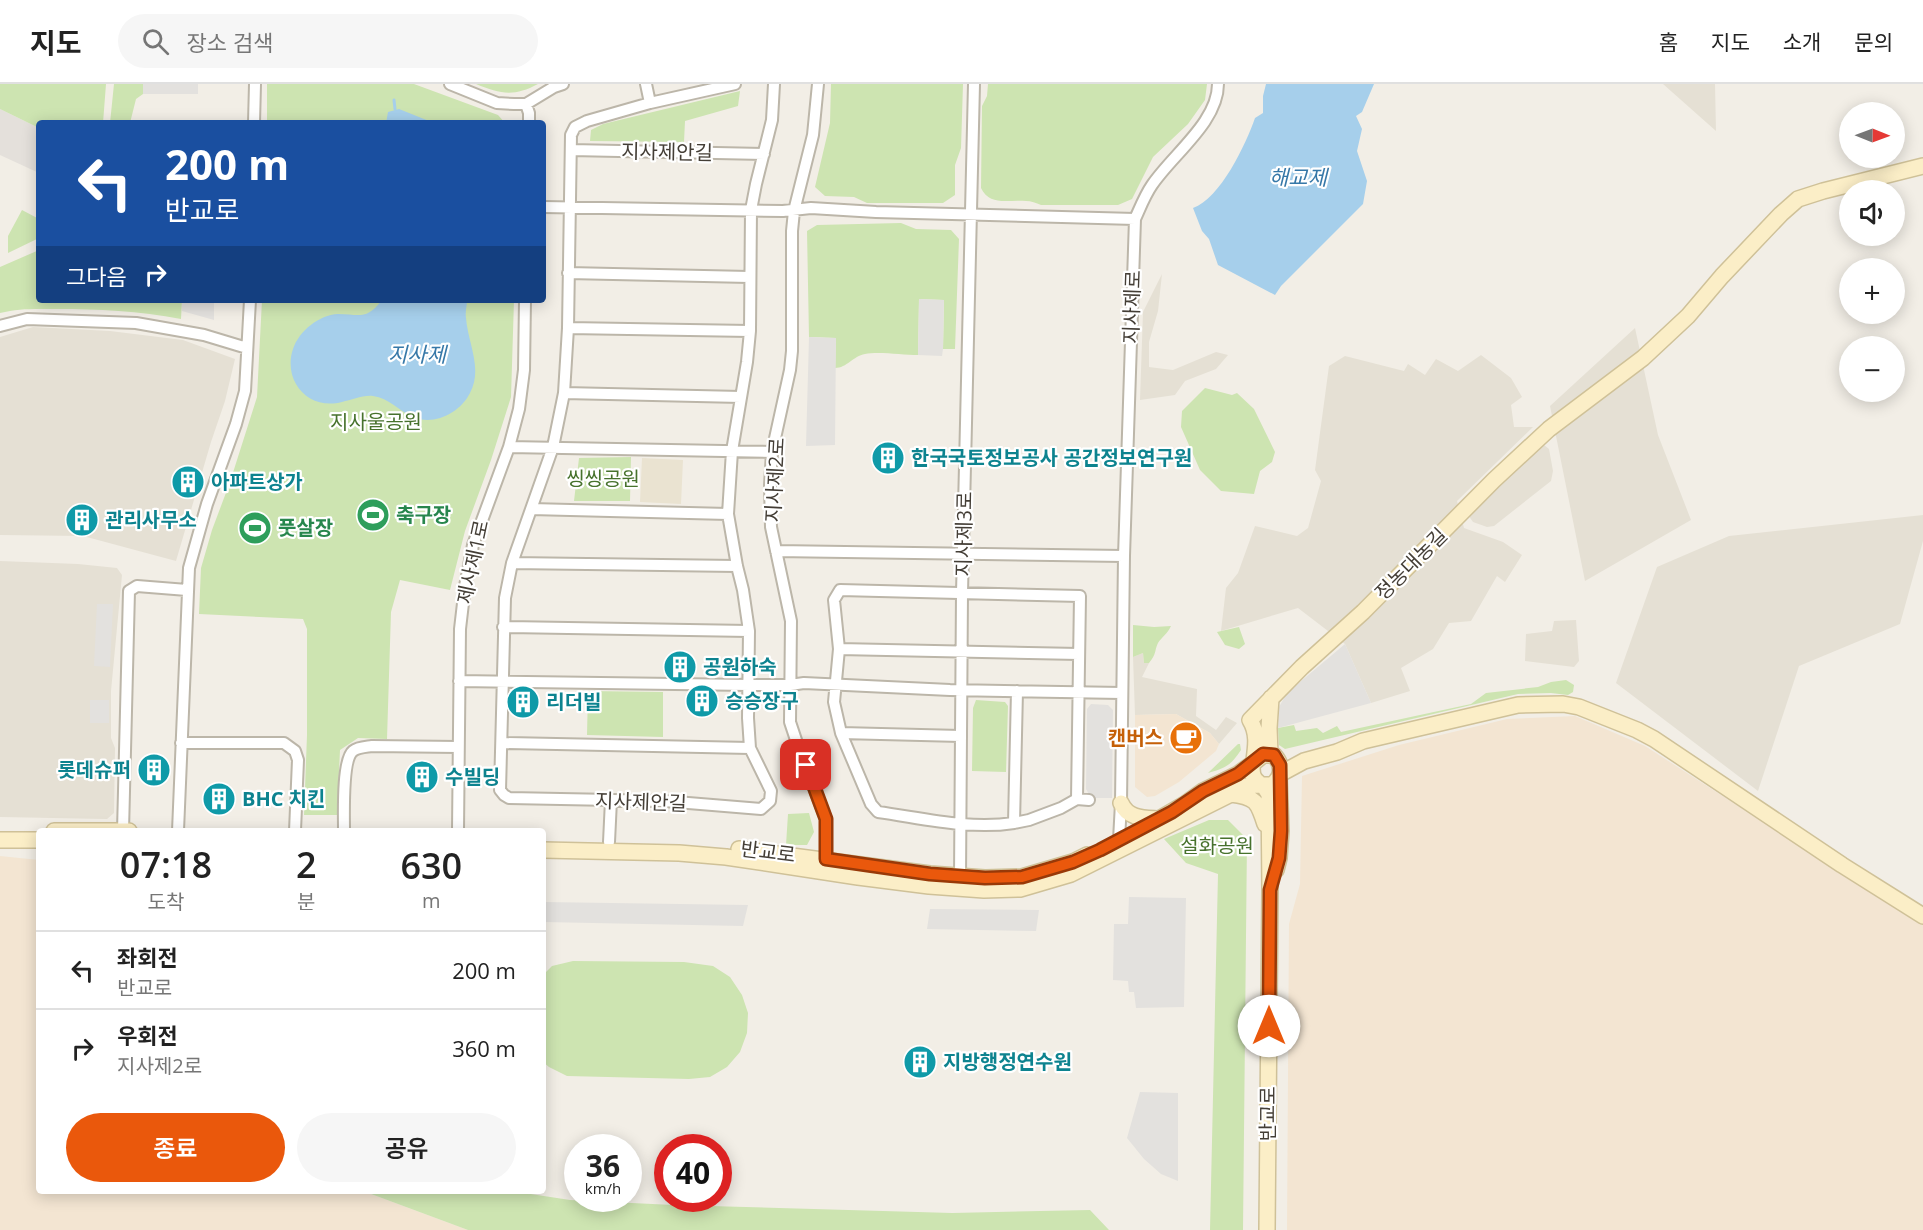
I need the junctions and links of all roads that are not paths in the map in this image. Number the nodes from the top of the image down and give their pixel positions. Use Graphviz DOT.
graph roads {
  1 [pos="255,84"];
  2 [pos="450,84"];
  3 [pos="563,84"];
  4 [pos="646,84"];
  5 [pos="735,84"];
  6 [pos="774,84"];
  7 [pos="818,84"];
  8 [pos="974,84"];
  9 [pos="1218,84"];
  10 [pos="650,103"];
  11 [pos="526,104"];
  12 [pos="254,120"];
  13 [pos="529,120"];
  14 [pos="571,150"];
  15 [pos="764,154"];
  16 [pos="1923,166"];
  17 [pos="546,207"];
  18 [pos="569,207"];
  19 [pos="752,210"];
  20 [pos="794,211"];
  21 [pos="970,214"];
  22 [pos="1135,219"];
  23 [pos="568,273"];
  24 [pos="749,277"];
  25 [pos="250,303"];
  26 [pos="525,303"];
  27 [pos="0,326"];
  28 [pos="568,328"];
  29 [pos="750,331"];
  30 [pos="247,348"];
  31 [pos="564,393"];
  32 [pos="741,397"];
  33 [pos="509,447"];
  34 [pos="553,447"];
  35 [pos="732,451"];
  36 [pos="772,452"];
  37 [pos="531,509"];
  38 [pos="728,514"];
  39 [pos="776,551"];
  40 [pos="963,553"];
  41 [pos="1124,556"];
  42 [pos="512,563"];
  43 [pos="737,566"];
  44 [pos="188,590"];
  45 [pos="962,593"];
  46 [pos="503,627"];
  47 [pos="749,631"];
  48 [pos="838,649"];
  49 [pos="962,652"];
  50 [pos="1078,654"];
  51 [pos="459,681"];
  52 [pos="502,681"];
  53 [pos="749,685"];
  54 [pos="790,685"];
  55 [pos="836,686"];
  56 [pos="962,690"];
  57 [pos="1017,691"];
  58 [pos="1078,693"];
  59 [pos="1122,693"];
  60 [pos="1271,698"];
  61 [pos="1253,717"];
  62 [pos="1269,728"];
  63 [pos="841,733"];
  64 [pos="961,736"];
  65 [pos="1363,741"];
  66 [pos="181,743"];
  67 [pos="502,743"];
  68 [pos="458,747"];
  69 [pos="750,748"];
  70 [pos="1273,756"];
  71 [pos="1253,762"];
  72 [pos="1280,776"];
  73 [pos="1261,784"];
  74 [pos="1231,794"];
  75 [pos="1077,799"];
  76 [pos="611,800"];
  77 [pos="1089,800"];
  78 [pos="1121,803"];
  79 [pos="1158,819"];
  80 [pos="1014,823"];
  81 [pos="960,824"];
  82 [pos="123,828"];
  83 [pos="178,828"];
  84 [pos="295,828"];
  85 [pos="344,828"];
  86 [pos="458,828"];
  87 [pos="0,831"];
  88 [pos="36,831"];
  89 [pos="1268,832"];
  90 [pos="0,840"];
  91 [pos="36,840"];
  92 [pos="546,840"];
  93 [pos="1119,840"];
  94 [pos="609,842"];
  95 [pos="546,850"];
  96 [pos="826,865"];
  97 [pos="960,877"];
  98 [pos="1270,890"];
  99 [pos="1923,916"];
  100 [pos="1267,1230"];
  1 -- 12 [label="street"];
  2 -- 11 [label="street"];
  3 -- 11 [label="street"];
  4 -- 10 [label="street"];
  5 -- 10 [label="street, 지사제안길"];
  6 -- 15 [label="street, 지사제안길"];
  7 -- 20 [label="street, 지사제2로"];
  8 -- 21 [label="street, 지사제3로"];
  9 -- 22 [label="street, 지사제로"];
  10 -- 14 [label="street, 지사제안길"];
  11 -- 13 [label="street"];
  14 -- 15 [label="street, 지사제안길"];
  14 -- 18 [label="street, 지사제안길"];
  15 -- 19 [label="street, 지사제안길"];
  16 -- 60 [label="street, 정농대농길"];
  17 -- 18 [label="street"];
  18 -- 19 [label="street"];
  18 -- 23 [label="street, 지사제안길"];
  19 -- 20 [label="street"];
  19 -- 24 [label="street, 지사제안길"];
  20 -- 21 [label="street"];
  20 -- 36 [label="street, 지사제2로"];
  21 -- 22 [label="street"];
  21 -- 40 [label="street, 지사제3로"];
  22 -- 41 [label="street, 지사제로"];
  23 -- 24 [label="street"];
  23 -- 28 [label="street, 지사제안길"];
  24 -- 29 [label="street, 지사제안길"];
  25 -- 30 [label="street"];
  26 -- 33 [label="street, 제사제1로"];
  27 -- 30 [label="street"];
  28 -- 29 [label="street"];
  28 -- 31 [label="street, 지사제안길"];
  29 -- 32 [label="street, 지사제안길"];
  30 -- 44 [label="street"];
  31 -- 32 [label="street"];
  31 -- 34 [label="street, 지사제안길"];
  32 -- 35 [label="street, 지사제안길"];
  33 -- 34 [label="street"];
  33 -- 51 [label="street, 제사제1로"];
  34 -- 35 [label="street"];
  34 -- 37 [label="street, 지사제안길"];
  35 -- 36 [label="street"];
  35 -- 38 [label="street, 지사제안길"];
  36 -- 39 [label="street, 지사제2로"];
  37 -- 38 [label="street"];
  37 -- 42 [label="street, 지사제안길"];
  38 -- 43 [label="street, 지사제안길"];
  39 -- 40 [label="street"];
  39 -- 54 [label="street, 지사제2로"];
  40 -- 41 [label="street"];
  40 -- 45 [label="street, 지사제3로"];
  41 -- 59 [label="street, 지사제로"];
  42 -- 43 [label="street"];
  42 -- 46 [label="street, 지사제안길"];
  43 -- 47 [label="street, 지사제안길"];
  44 -- 66 [label="street"];
  44 -- 82 [label="street"];
  45 -- 48 [label="street"];
  45 -- 49 [label="street, 지사제3로"];
  45 -- 50 [label="street"];
  46 -- 47 [label="street"];
  46 -- 52 [label="street, 지사제안길"];
  47 -- 53 [label="street, 지사제안길"];
  48 -- 49 [label="street"];
  48 -- 55 [label="street"];
  49 -- 50 [label="street"];
  49 -- 56 [label="street, 지사제3로"];
  50 -- 58 [label="street"];
  51 -- 52 [label="street"];
  51 -- 68 [label="street, 제사제1로"];
  52 -- 53 [label="street"];
  52 -- 67 [label="street, 지사제안길"];
  53 -- 54 [label="street"];
  53 -- 69 [label="street, 지사제안길"];
  54 -- 55 [label="street"];
  54 -- 96 [label="street, 지사제2로"];
  55 -- 56 [label="street"];
  55 -- 63 [label="street"];
  56 -- 57 [label="street"];
  56 -- 64 [label="street, 지사제3로"];
  57 -- 58 [label="street"];
  57 -- 80 [label="street"];
  58 -- 59 [label="street"];
  58 -- 75 [label="street"];
  59 -- 78 [label="street, 지사제로"];
  60 -- 61 [label="street, 정농대농길"];
  60 -- 62 [label="street"];
  61 -- 62 [label="street"];
  61 -- 71 [label="street"];
  62 -- 70 [label="street"];
  63 -- 64 [label="street"];
  63 -- 81 [label="street"];
  64 -- 81 [label="street, 지사제3로"];
  65 -- 70 [label="street"];
  65 -- 72 [label="street"];
  65 -- 99 [label="street"];
  66 -- 83 [label="street"];
  66 -- 84 [label="street"];
  67 -- 69 [label="street"];
  67 -- 76 [label="street, 지사제안길"];
  68 -- 85 [label="street"];
  68 -- 86 [label="street, 제사제1로"];
  69 -- 76 [label="street, 지사제안길"];
  70 -- 71 [label="street"];
  70 -- 72 [label="street"];
  71 -- 73 [label="street"];
  71 -- 79 [label="street, 반교로"];
  72 -- 73 [label="street"];
  72 -- 98 [label="street, 반교로"];
  73 -- 74 [label="street, 반교로"];
  73 -- 89 [label="street, 반교로"];
  74 -- 89 [label="street"];
  74 -- 96 [label="street, 반교로"];
  75 -- 77 [label="street"];
  75 -- 80 [label="street"];
  76 -- 94 [label="street"];
  78 -- 79 [label="street"];
  78 -- 93 [label="street, 지사제로"];
  79 -- 93 [label="street, 반교로"];
  80 -- 81 [label="street"];
  81 -- 97 [label="street, 지사제3로"];
  87 -- 88 [label="street"];
  89 -- 98 [label="street, 반교로"];
  90 -- 91 [label="street"];
  92 -- 94 [label="street, 반교로"];
  93 -- 97 [label="street, 반교로"];
  94 -- 96 [label="street, 반교로"];
  95 -- 96 [label="street, 반교로"];
  96 -- 97 [label="street, 반교로"];
  98 -- 100 [label="street, 반교로"];
}
